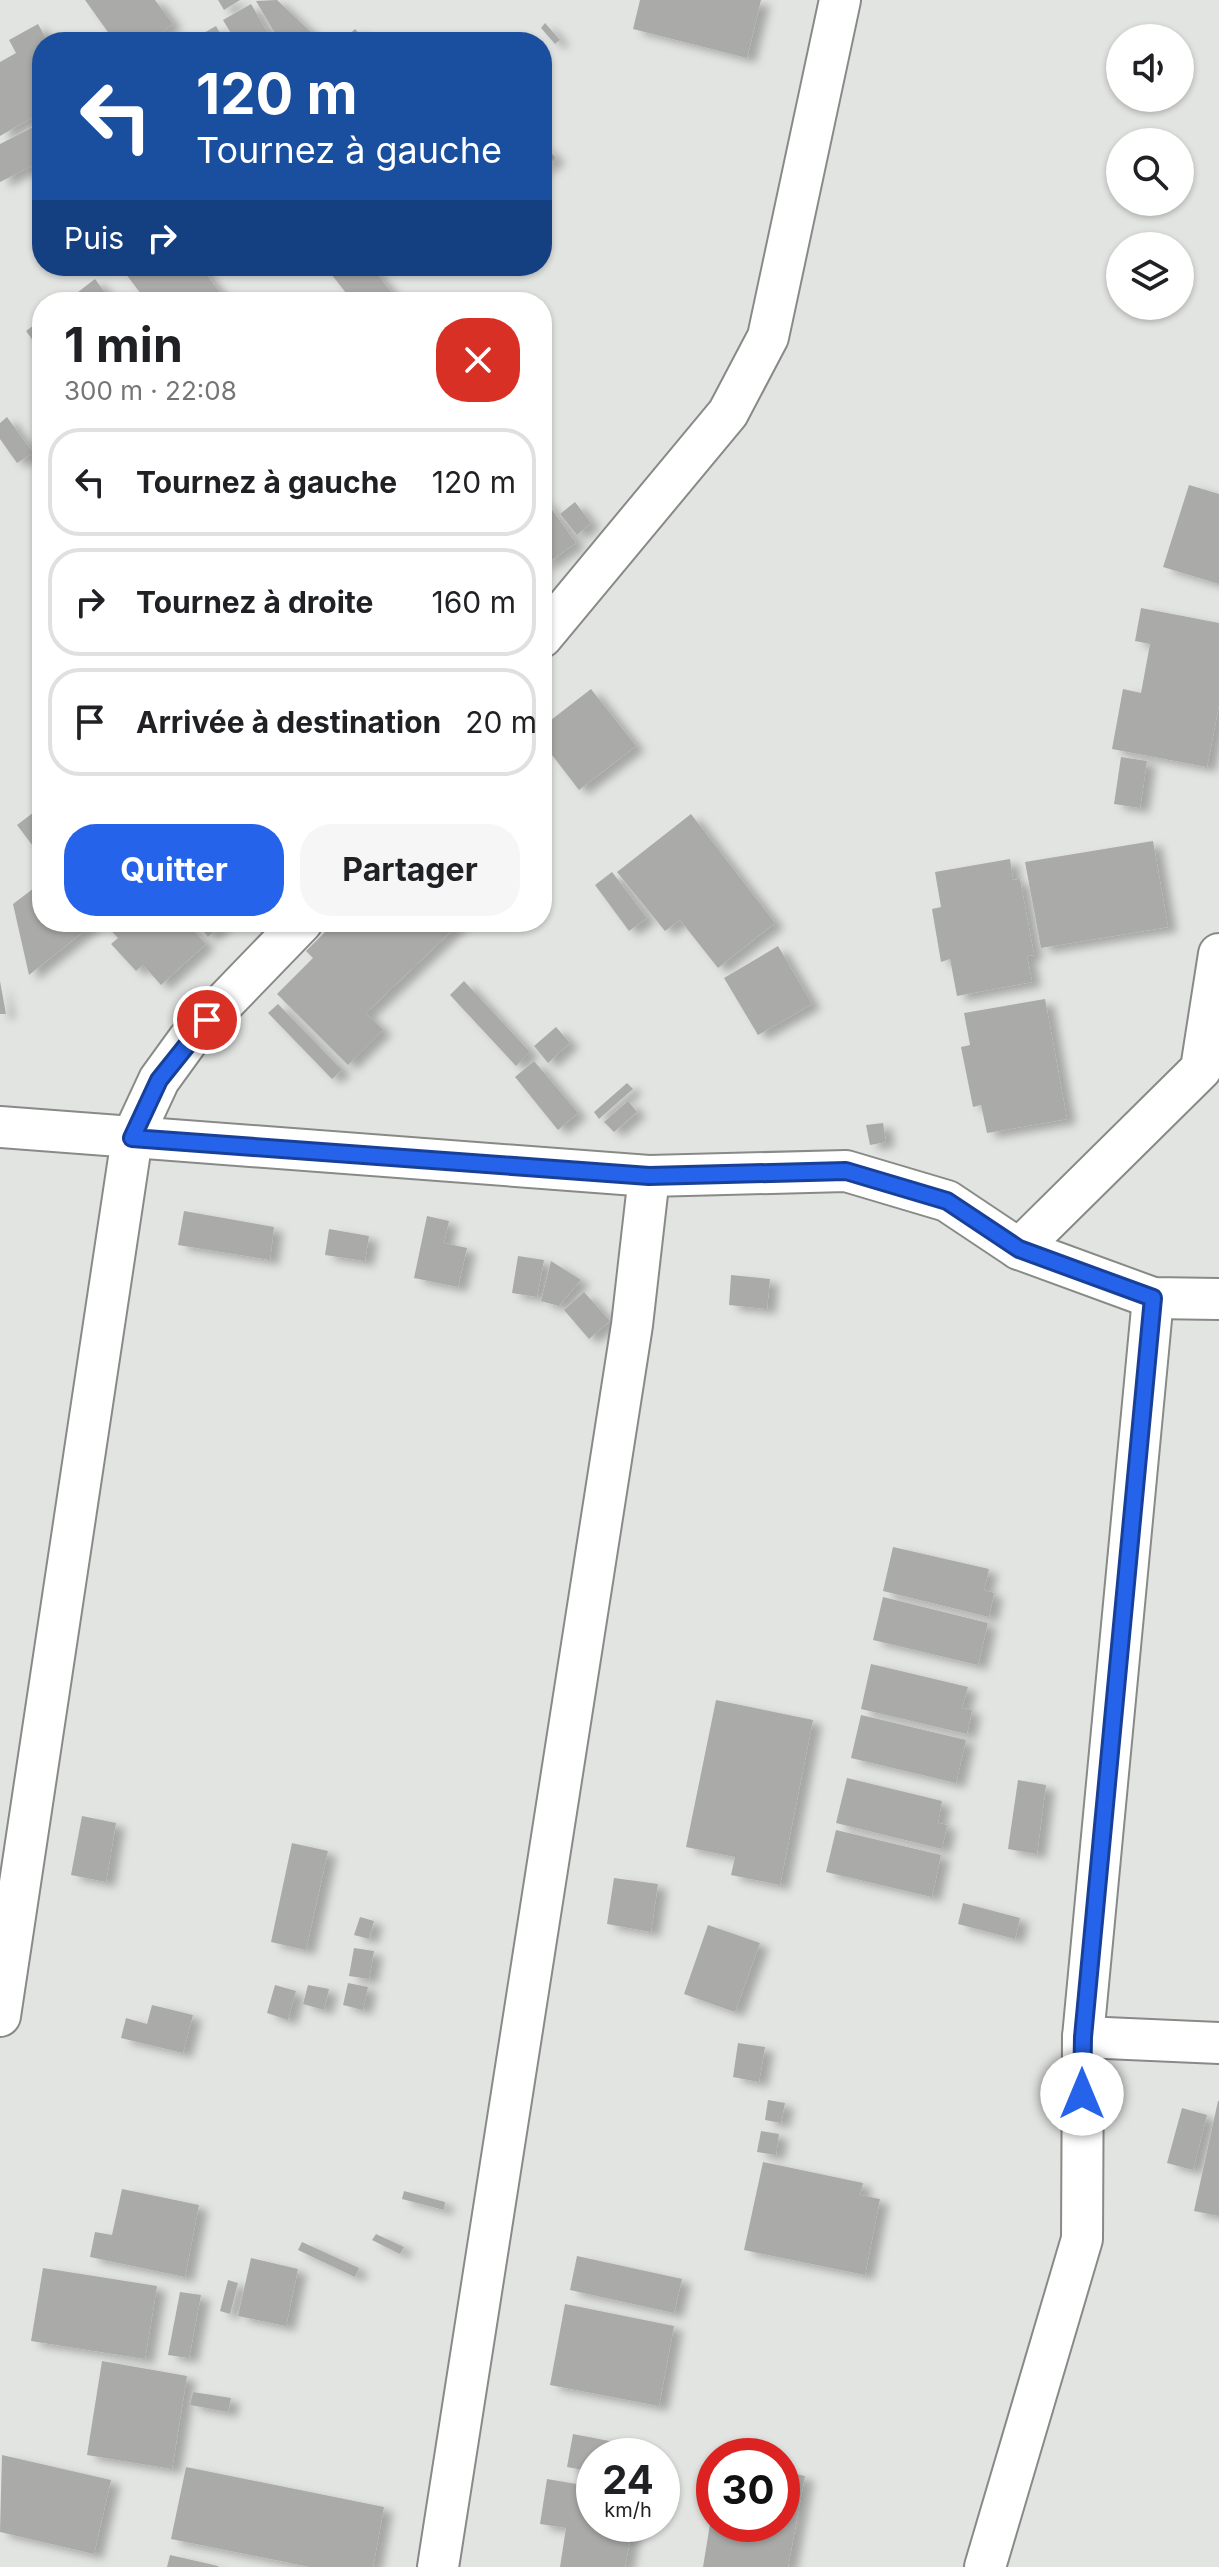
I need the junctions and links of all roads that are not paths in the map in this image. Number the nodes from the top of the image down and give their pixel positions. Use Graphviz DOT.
graph roads {
  1 [pos="840,0"];
  2 [pos="552,625"];
  3 [pos="292,932"];
  4 [pos="1219,954"];
  5 [pos="0,1127"];
  6 [pos="132,1138"];
  7 [pos="649,1176"];
  8 [pos="1019,1249"];
  9 [pos="1153,1298"];
  10 [pos="1219,1299"];
  11 [pos="0,2016"];
  12 [pos="1083,2037"];
  13 [pos="1219,2043"];
  14 [pos="438,2567"];
  15 [pos="985,2567"];
  1 -- 2 [label="street"];
  3 -- 6 [label="street"];
  4 -- 8 [label="street"];
  5 -- 6 [label="street"];
  6 -- 7 [label="street"];
  6 -- 11 [label="street"];
  7 -- 8 [label="street"];
  7 -- 14 [label="street"];
  8 -- 9 [label="street"];
  9 -- 10 [label="street"];
  9 -- 12 [label="street"];
  12 -- 13 [label="street"];
  12 -- 15 [label="street"];
}
